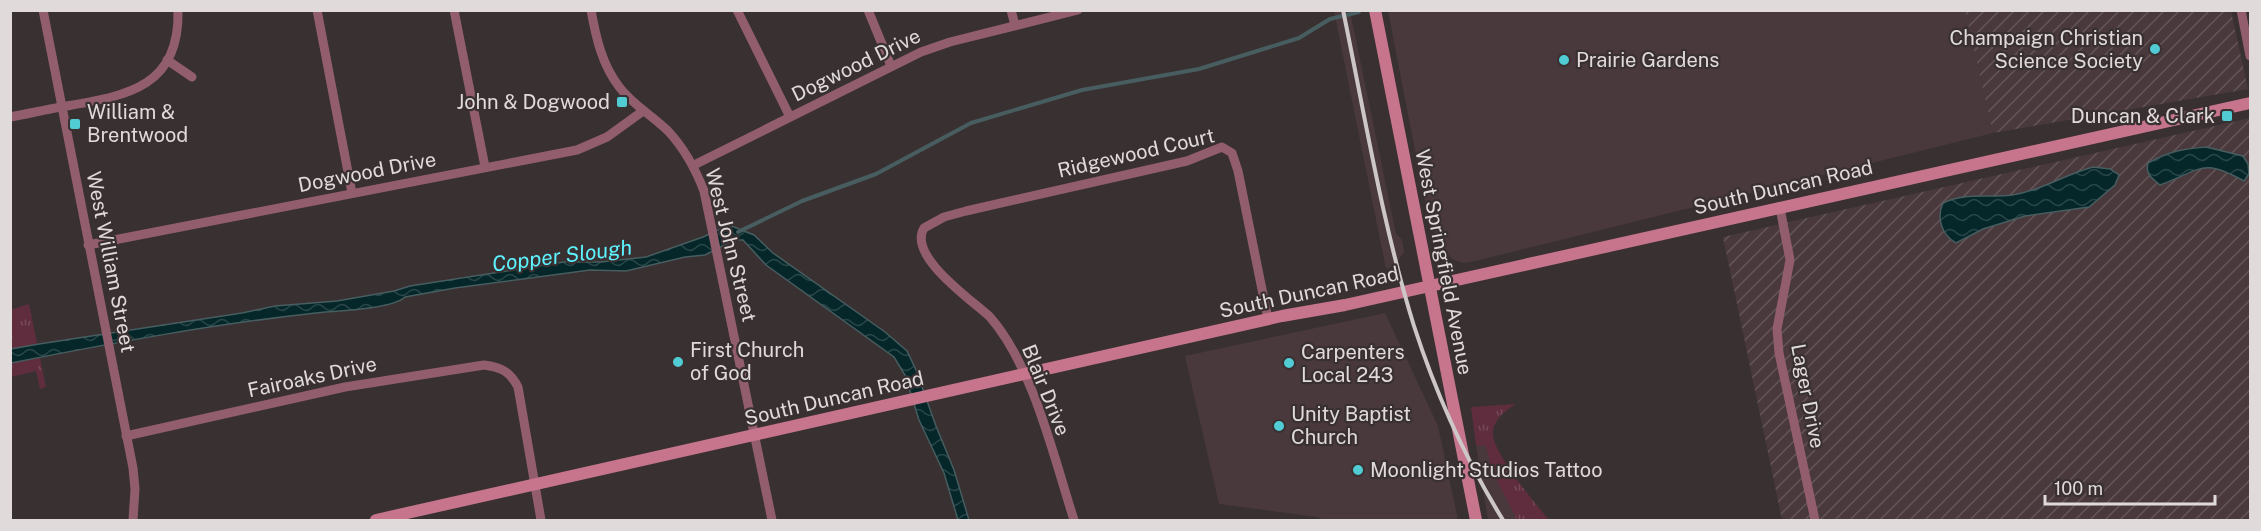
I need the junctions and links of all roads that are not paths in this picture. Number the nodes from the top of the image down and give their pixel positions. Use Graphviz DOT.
graph roads {
  1 [pos="43,10"];
  2 [pos="178,10"];
  3 [pos="317,10"];
  4 [pos="454,10"];
  5 [pos="591,10"];
  6 [pos="737,10"];
  7 [pos="868,10"];
  8 [pos="1011,10"];
  9 [pos="1077,10"];
  10 [pos="1375,10"];
  11 [pos="2241,10"];
  12 [pos="1015,25"];
  13 [pos="2250,56"];
  14 [pos="167,60"];
  15 [pos="891,66"];
  16 [pos="192,77"];
  17 [pos="2250,103"];
  18 [pos="62,107"];
  19 [pos="643,111"];
  20 [pos="10,117"];
  21 [pos="790,117"];
  22 [pos="694,165"];
  23 [pos="485,167"];
  24 [pos="352,193"];
  25 [pos="1780,208"];
  26 [pos="922,231"];
  27 [pos="88,245"];
  28 [pos="1431,286"];
  29 [pos="1268,319"];
  30 [pos="1024,374"];
  31 [pos="126,436"];
  32 [pos="754,436"];
  33 [pos="534,484"];
  34 [pos="134,520"];
  35 [pos="376,520"];
  36 [pos="541,520"];
  37 [pos="772,520"];
  38 [pos="1074,520"];
  39 [pos="1476,520"];
  40 [pos="1815,520"];
  1 -- 18 [label="street, West William Street"];
  2 -- 14 [label="street"];
  3 -- 24 [label="street"];
  4 -- 23 [label="street"];
  5 -- 19 [label="street, West John Street"];
  6 -- 21 [label="street"];
  7 -- 15 [label="street"];
  8 -- 12 [label="street"];
  9 -- 12 [label="street, Dogwood Drive"];
  10 -- 28 [label="main road, West Springfield Avenue"];
  11 -- 13 [label="street"];
  12 -- 15 [label="street, Dogwood Drive"];
  14 -- 16 [label="street"];
  14 -- 18 [label="street"];
  15 -- 21 [label="street, Dogwood Drive"];
  17 -- 25 [label="main road, South Duncan Road"];
  18 -- 20 [label="street"];
  18 -- 27 [label="street, West William Street"];
  19 -- 22 [label="street, West John Street"];
  19 -- 23 [label="street, Dogwood Drive"];
  21 -- 22 [label="street, Dogwood Drive"];
  22 -- 32 [label="street, West John Street"];
  23 -- 24 [label="street, Dogwood Drive"];
  24 -- 27 [label="street, Dogwood Drive"];
  25 -- 28 [label="main road, South Duncan Road"];
  25 -- 40 [label="street, Lager Drive"];
  26 -- 29 [label="street, Ridgewood Court"];
  26 -- 30 [label="street, Blair Drive"];
  27 -- 31 [label="street, West William Street"];
  28 -- 29 [label="main road, South Duncan Road"];
  28 -- 39 [label="main road, West Springfield Avenue"];
  29 -- 30 [label="main road, South Duncan Road"];
  30 -- 32 [label="main road, South Duncan Road"];
  30 -- 38 [label="street, Blair Drive"];
  31 -- 33 [label="street, Fairoaks Drive"];
  31 -- 34 [label="street, West William Street"];
  32 -- 33 [label="main road, South Duncan Road"];
  32 -- 37 [label="street, West John Street"];
  33 -- 35 [label="main road, South Duncan Road"];
  33 -- 36 [label="street"];
}
